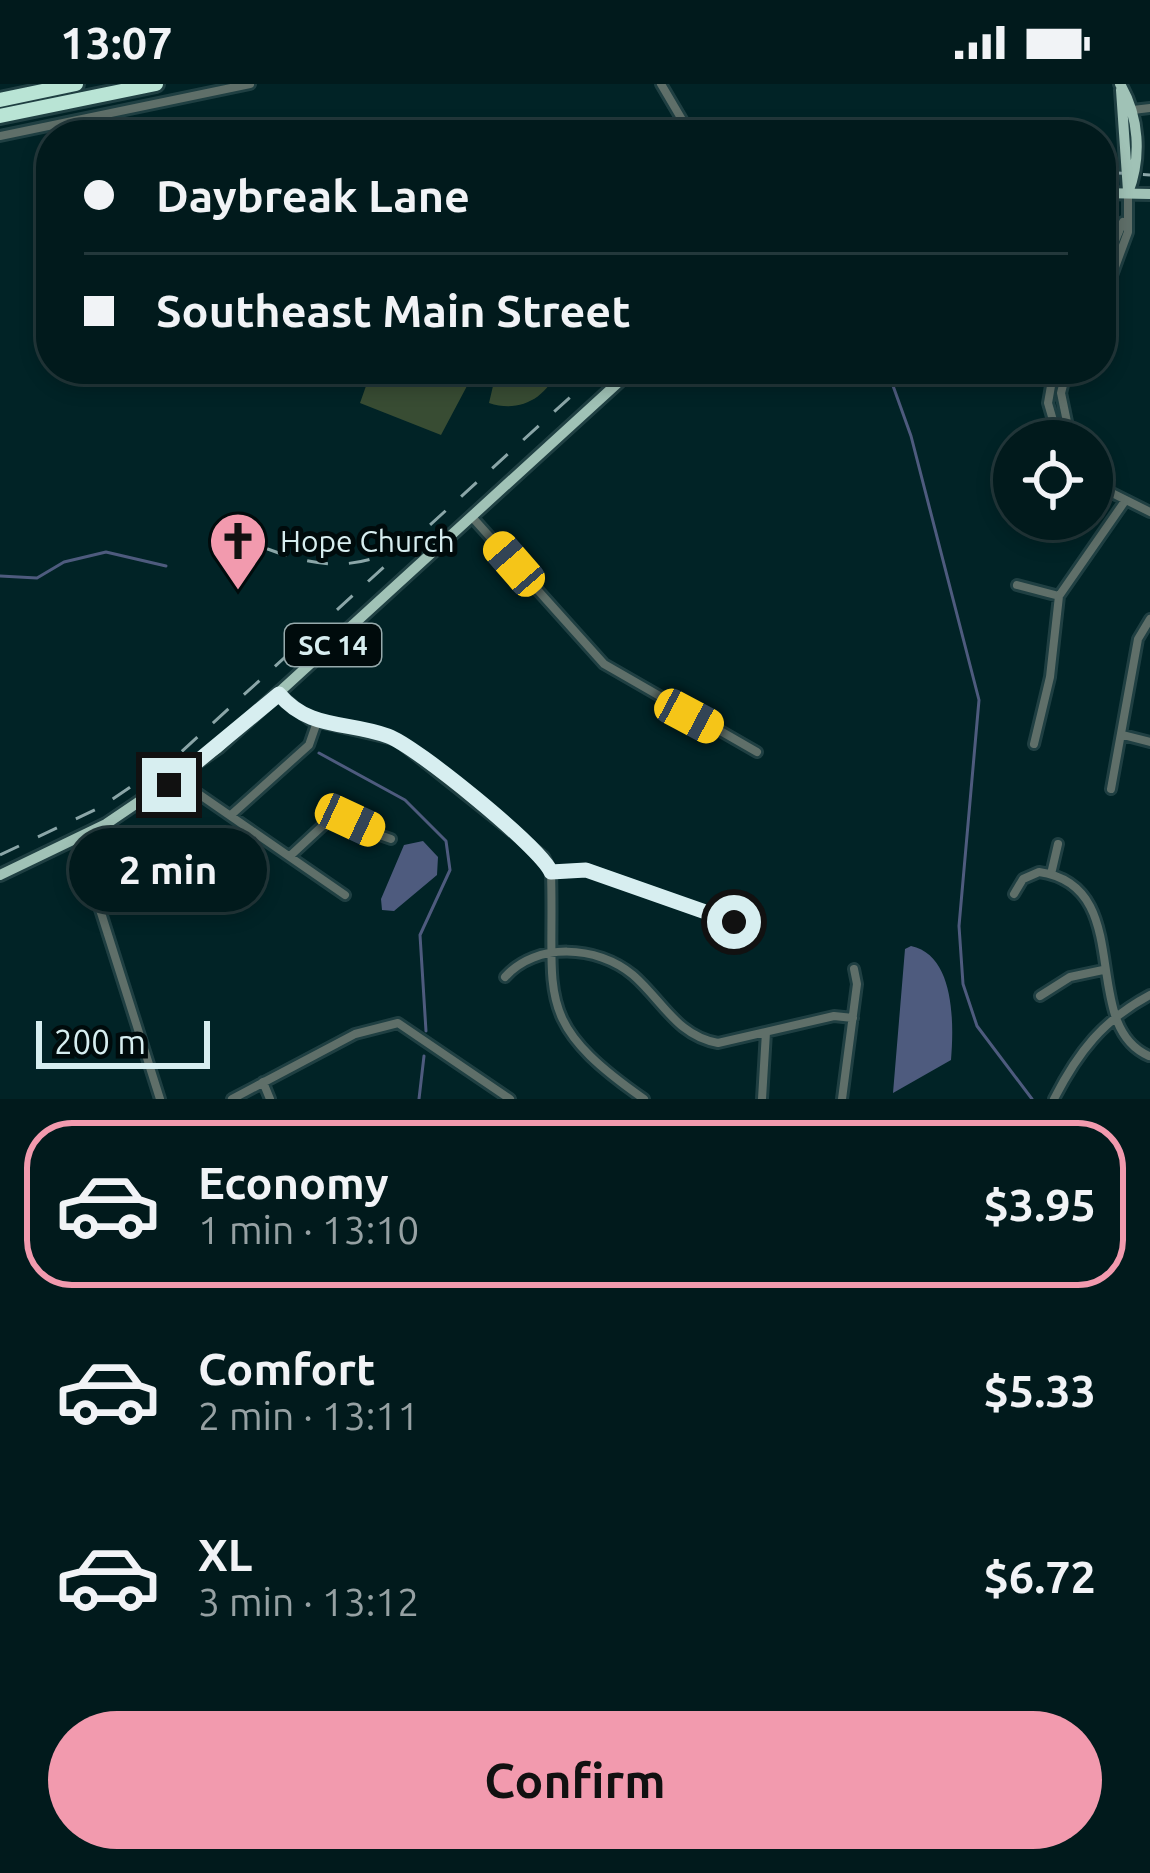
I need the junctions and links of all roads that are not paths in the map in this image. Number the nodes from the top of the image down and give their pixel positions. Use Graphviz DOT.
graph roads {
  1 [pos="76,84"];
  2 [pos="156,84"];
  3 [pos="250,84"];
  4 [pos="661,84"];
  5 [pos="1120,85"];
  6 [pos="0,100"];
  7 [pos="1150,108"];
  8 [pos="1133,110"];
  9 [pos="0,116"];
  10 [pos="77,120"];
  11 [pos="683,120"];
  12 [pos="36,129"];
  13 [pos="0,136"];
  14 [pos="1116,193"];
  15 [pos="1128,193"];
  16 [pos="1150,194"];
  17 [pos="1124,221"];
  18 [pos="1116,239"];
  19 [pos="1116,272"];
  20 [pos="617,384"];
  21 [pos="1051,384"];
  22 [pos="1063,384"];
  23 [pos="1053,420"];
  24 [pos="1067,420"];
  25 [pos="1113,494"];
  26 [pos="1125,501"];
  27 [pos="1150,512"];
  28 [pos="472,517"];
  29 [pos="1017,586"];
  30 [pos="1059,596"];
  31 [pos="1150,620"];
  32 [pos="279,694"];
  33 [pos="317,722"];
  34 [pos="1123,735"];
  35 [pos="1150,742"];
  36 [pos="1034,744"];
  37 [pos="757,752"];
  38 [pos="197,765"];
  39 [pos="177,779"];
  40 [pos="1111,789"];
  41 [pos="201,791"];
  42 [pos="231,814"];
  43 [pos="78,839"];
  44 [pos="391,839"];
  45 [pos="1058,844"];
  46 [pos="290,856"];
  47 [pos="551,872"];
  48 [pos="1051,874"];
  49 [pos="0,875"];
  50 [pos="1014,894"];
  51 [pos="345,895"];
  52 [pos="742,931"];
  53 [pos="552,951"];
  54 [pos="854,969"];
  55 [pos="1103,970"];
  56 [pos="505,977"];
  57 [pos="1150,995"];
  58 [pos="1040,996"];
  59 [pos="1117,1013"];
  60 [pos="853,1018"];
  61 [pos="766,1032"];
  62 [pos="1149,1056"];
  63 [pos="263,1082"];
  64 [pos="160,1099"];
  65 [pos="232,1099"];
  66 [pos="270,1099"];
  67 [pos="510,1099"];
  68 [pos="644,1099"];
  69 [pos="762,1099"];
  70 [pos="842,1099"];
  71 [pos="1054,1099"];
  1 -- 6 [label="highway"];
  2 -- 9 [label="highway"];
  3 -- 10 [label="street"];
  4 -- 11 [label="street"];
  5 -- 8 [label="main road"];
  5 -- 15 [label="main road"];
  7 -- 8 [label="street"];
  8 -- 15 [label="main road"];
  12 -- 13 [label="street"];
  14 -- 15 [label="main road"];
  15 -- 16 [label="main road"];
  15 -- 17 [label="street"];
  17 -- 18 [label="street"];
  17 -- 19 [label="street"];
  20 -- 28 [label="main road, SC 14"];
  21 -- 23 [label="street"];
  22 -- 24 [label="street"];
  25 -- 26 [label="street"];
  26 -- 27 [label="street"];
  26 -- 30 [label="street"];
  28 -- 32 [label="main road, SC 14"];
  28 -- 37 [label="street"];
  29 -- 30 [label="street"];
  30 -- 36 [label="street"];
  31 -- 34 [label="street"];
  32 -- 33 [label="street"];
  32 -- 38 [label="main road, SC 14"];
  33 -- 42 [label="street"];
  33 -- 47 [label="street"];
  34 -- 35 [label="street"];
  34 -- 40 [label="street"];
  38 -- 39 [label="main road, SC 14"];
  38 -- 41 [label="street"];
  39 -- 41 [label="street"];
  39 -- 43 [label="main road, SC 14"];
  41 -- 42 [label="street"];
  42 -- 46 [label="street"];
  43 -- 49 [label="main road, SC 14"];
  43 -- 64 [label="street"];
  44 -- 46 [label="street"];
  45 -- 48 [label="street"];
  46 -- 51 [label="street"];
  47 -- 52 [label="street"];
  47 -- 53 [label="street"];
  48 -- 50 [label="street"];
  48 -- 55 [label="street"];
  53 -- 56 [label="street"];
  53 -- 61 [label="street"];
  53 -- 68 [label="street"];
  54 -- 60 [label="street"];
  55 -- 58 [label="street"];
  55 -- 59 [label="street"];
  57 -- 59 [label="street"];
  59 -- 62 [label="street"];
  59 -- 71 [label="street"];
  60 -- 61 [label="street"];
  60 -- 70 [label="street"];
  61 -- 69 [label="street"];
  63 -- 65 [label="street"];
  63 -- 66 [label="street"];
  63 -- 67 [label="street"];
}
